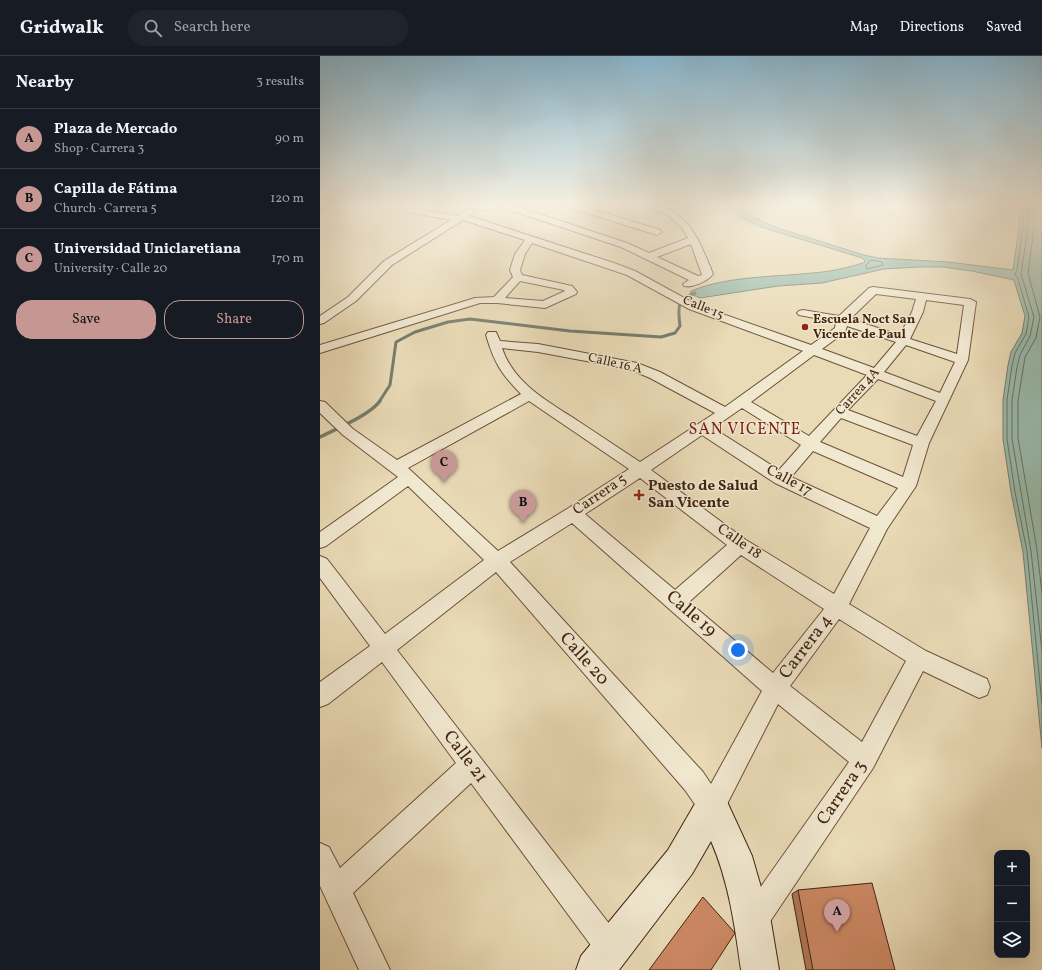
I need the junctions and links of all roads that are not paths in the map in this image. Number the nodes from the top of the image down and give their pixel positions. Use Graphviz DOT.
graph roads {
  1 [pos="415,247"];
  2 [pos="525,247"];
  3 [pos="554,247"];
  4 [pos="628,247"];
  5 [pos="676,247"];
  6 [pos="697,247"];
  7 [pos="640,252"];
  8 [pos="649,257"];
  9 [pos="610,265"];
  10 [pos="518,277"];
  11 [pos="698,280"];
  12 [pos="669,294"];
  13 [pos="922,296"];
  14 [pos="497,300"];
  15 [pos="804,313"];
  16 [pos="842,320"];
  17 [pos="320,321"];
  18 [pos="494,339"];
  19 [pos="902,341"];
  20 [pos="320,349"];
  21 [pos="814,350"];
  22 [pos="962,360"];
  23 [pos="875,374"];
  24 [pos="530,395"];
  25 [pos="944,399"];
  26 [pos="742,402"];
  27 [pos="320,405"];
  28 [pos="839,412"];
  29 [pos="726,413"];
  30 [pos="702,428"];
  31 [pos="921,443"];
  32 [pos="811,444"];
  33 [pos="639,469"];
  34 [pos="402,472"];
  35 [pos="781,479"];
  36 [pos="908,486"];
  37 [pos="573,514"];
  38 [pos="880,525"];
  39 [pos="320,540"];
  40 [pos="740,545"];
  41 [pos="497,561"];
  42 [pos="320,564"];
  43 [pos="676,601"];
  44 [pos="837,607"];
  45 [pos="384,648"];
  46 [pos="919,658"];
  47 [pos="979,687"];
  48 [pos="776,688"];
  49 [pos="320,696"];
  50 [pos="865,760"];
  51 [pos="472,765"];
  52 [pos="712,807"];
  53 [pos="320,856"];
  54 [pos="336,890"];
  55 [pos="754,922"];
  56 [pos="603,959"];
  57 [pos="375,970"];
  58 [pos="760,970"];
  1 -- 17 [label="street"];
  2 -- 10 [label="street"];
  3 -- 9 [label="street, Calle 15"];
  4 -- 7 [label="street"];
  5 -- 8 [label="street"];
  6 -- 11 [label="street"];
  7 -- 8 [label="street"];
  7 -- 9 [label="street"];
  8 -- 11 [label="street"];
  9 -- 12 [label="street, Calle 15"];
  10 -- 14 [label="street"];
  10 -- 14 [label="street"];
  11 -- 12 [label="street"];
  12 -- 21 [label="street, Calle 15"];
  13 -- 16 [label="street, Carrera 5"];
  13 -- 19 [label="street, Carrea 4A"];
  13 -- 22 [label="street, Carrera 4"];
  14 -- 20 [label="street"];
  15 -- 16 [label="street"];
  16 -- 19 [label="street"];
  16 -- 21 [label="street, Carrera 5"];
  18 -- 24 [label="street, Calle 18"];
  18 -- 29 [label="street, Calle 16 A"];
  19 -- 22 [label="street"];
  19 -- 23 [label="street, Carrea 4A"];
  21 -- 23 [label="street, Calle 15"];
  21 -- 26 [label="street, Carrera 5"];
  22 -- 25 [label="street, Carrera 4"];
  23 -- 25 [label="street, Calle 15"];
  23 -- 28 [label="street, Carrea 4A"];
  24 -- 33 [label="street, Calle 18"];
  24 -- 34 [label="street"];
  25 -- 31 [label="street, Carrera 4"];
  26 -- 29 [label="street, Carrera 5"];
  26 -- 32 [label="street"];
  27 -- 34 [label="street, Calle 20"];
  28 -- 31 [label="street"];
  28 -- 32 [label="street, Carrea 4A"];
  29 -- 30 [label="street, Carrera 5"];
  30 -- 33 [label="street, Carrera 5"];
  30 -- 35 [label="street, Calle 17"];
  31 -- 36 [label="street, Carrera 4"];
  32 -- 35 [label="street, Carrea 4A"];
  32 -- 36 [label="street"];
  33 -- 37 [label="street, Carrera 5"];
  33 -- 40 [label="street, Calle 18"];
  34 -- 39 [label="street"];
  34 -- 41 [label="street, Calle 20"];
  35 -- 38 [label="street, Calle 17"];
  36 -- 38 [label="street, Carrera 4"];
  37 -- 41 [label="street, Carrera 5"];
  37 -- 43 [label="street, Calle 19"];
  38 -- 44 [label="street, Carrera 4"];
  40 -- 43 [label="street"];
  40 -- 44 [label="street, Calle 18"];
  41 -- 45 [label="street, Carrera 5"];
  41 -- 52 [label="street, Calle 20"];
  42 -- 45 [label="street, Calle 21"];
  43 -- 48 [label="street, Calle 19"];
  44 -- 46 [label="street, Calle 18"];
  44 -- 48 [label="street, Carrera 4"];
  45 -- 49 [label="street, Carrera 5"];
  45 -- 51 [label="street, Calle 21"];
  46 -- 47 [label="street, Calle 18"];
  46 -- 50 [label="street, Carrera 3"];
  48 -- 50 [label="street, Calle 19"];
  48 -- 52 [label="street, Carrera 4"];
  50 -- 55 [label="street, Carrera 3"];
  51 -- 54 [label="street"];
  51 -- 56 [label="street, Calle 21"];
  52 -- 55 [label="street, Calle 20"];
  52 -- 56 [label="street, Carrera 4"];
  53 -- 54 [label="street"];
  54 -- 57 [label="street"];
  55 -- 58 [label="street, Calle 20"];
}
